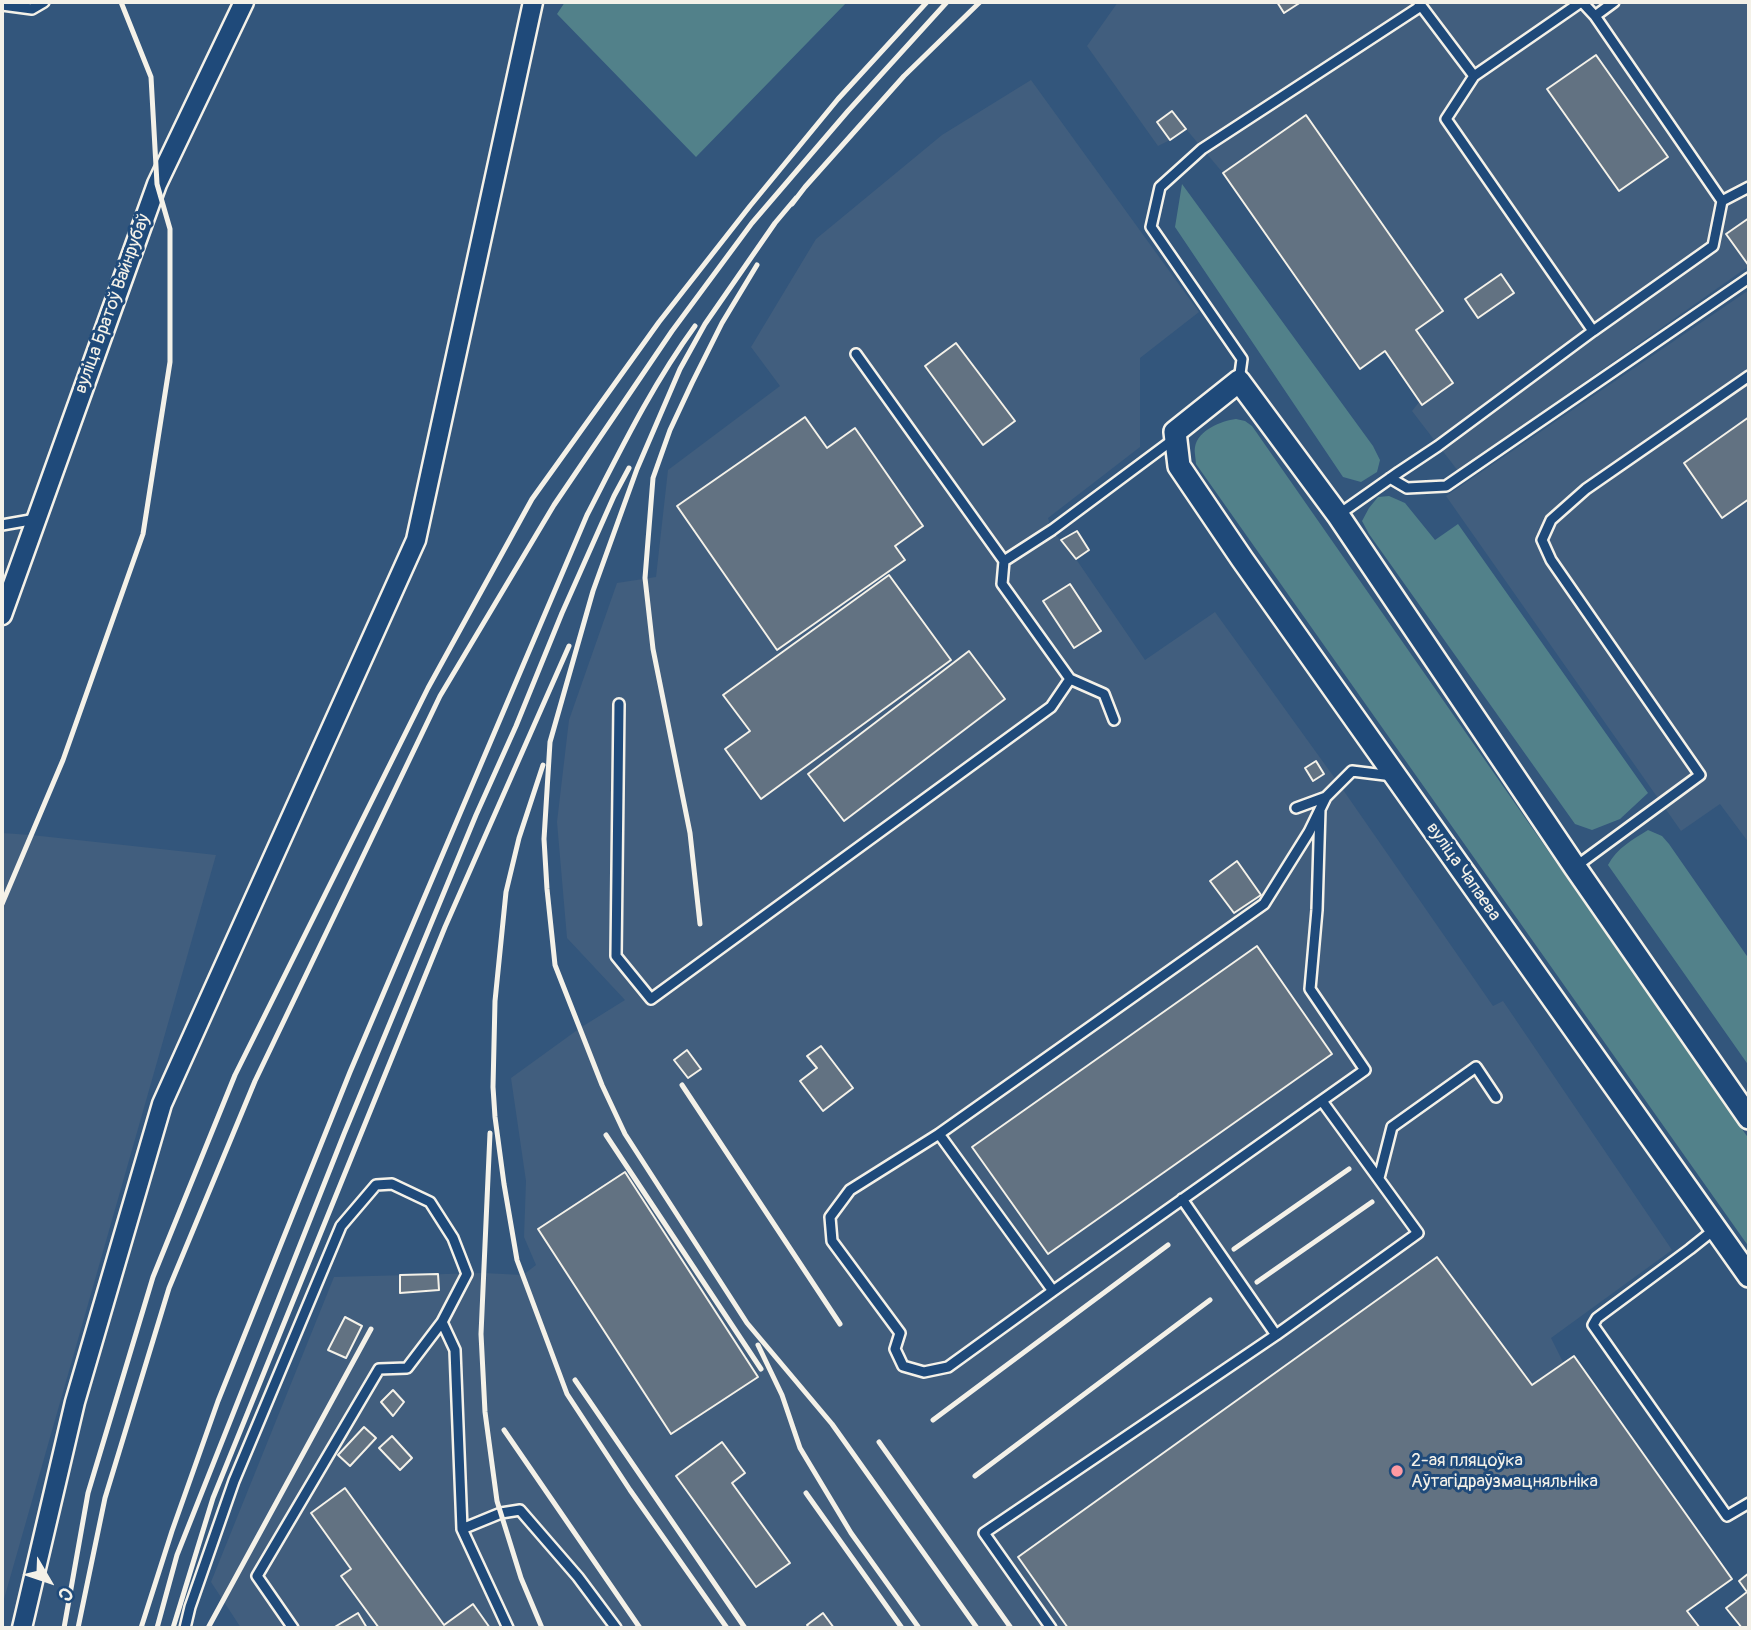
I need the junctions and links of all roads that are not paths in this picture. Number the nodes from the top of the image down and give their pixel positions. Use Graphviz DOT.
graph roads {
  1 [pos="44,2"];
  2 [pos="244,2"];
  3 [pos="533,2"];
  4 [pos="1582,2"];
  5 [pos="1615,2"];
  6 [pos="1419,4"];
  7 [pos="2,5"];
  8 [pos="1595,16"];
  9 [pos="1474,76"];
  10 [pos="1749,187"];
  11 [pos="1722,201"];
  12 [pos="1749,278"];
  13 [pos="1593,331"];
  14 [pos="856,354"];
  15 [pos="1749,376"];
  16 [pos="1239,381"];
  17 [pos="1176,438"];
  18 [pos="1390,478"];
  19 [pos="1338,515"];
  20 [pos="37,519"];
  21 [pos="2,525"];
  22 [pos="1004,561"];
  23 [pos="2,615"];
  24 [pos="1070,679"];
  25 [pos="619,704"];
  26 [pos="1114,720"];
  27 [pos="1395,776"];
  28 [pos="1326,797"];
  29 [pos="1296,808"];
  30 [pos="1320,808"];
  31 [pos="1575,867"];
  32 [pos="1496,1097"];
  33 [pos="1322,1101"];
  34 [pos="1749,1118"];
  35 [pos="939,1134"];
  36 [pos="1378,1178"];
  37 [pos="1182,1199"];
  38 [pos="1715,1228"];
  39 [pos="1749,1276"];
  40 [pos="1054,1291"];
  41 [pos="442,1322"];
  42 [pos="1276,1335"];
  43 [pos="1749,1503"];
  44 [pos="462,1529"];
  45 [pos="22,1628"];
  46 [pos="185,1628"];
  47 [pos="293,1628"];
  48 [pos="508,1628"];
  49 [pos="616,1628"];
  50 [pos="1051,1628"];
  1 -- 7 [label="lane"];
  2 -- 20 [label="street, вуліца Братоў Вайнрубаў"];
  3 -- 45 [label="street"];
  4 -- 8 [label="lane"];
  4 -- 9 [label="lane"];
  5 -- 8 [label="lane"];
  6 -- 9 [label="lane"];
  6 -- 16 [label="lane"];
  8 -- 11 [label="lane"];
  9 -- 13 [label="lane"];
  10 -- 11 [label="lane"];
  11 -- 13 [label="lane"];
  12 -- 18 [label="lane"];
  13 -- 18 [label="lane"];
  14 -- 22 [label="lane"];
  15 -- 31 [label="lane"];
  16 -- 17 [label="street"];
  16 -- 19 [label="street"];
  17 -- 22 [label="lane"];
  17 -- 27 [label="street, вуліца Чапаева"];
  18 -- 19 [label="lane"];
  19 -- 31 [label="street"];
  20 -- 21 [label="lane"];
  20 -- 23 [label="street, вуліца Братоў Вайнрубаў"];
  22 -- 24 [label="lane"];
  24 -- 25 [label="lane"];
  24 -- 26 [label="lane"];
  27 -- 28 [label="lane"];
  27 -- 38 [label="street, вуліца Чапаева"];
  28 -- 29 [label="lane"];
  28 -- 30 [label="lane"];
  30 -- 33 [label="lane"];
  30 -- 35 [label="lane"];
  31 -- 34 [label="street"];
  32 -- 36 [label="lane"];
  33 -- 36 [label="lane"];
  33 -- 37 [label="lane"];
  35 -- 40 [label="lane"];
  35 -- 40 [label="lane"];
  36 -- 42 [label="lane"];
  37 -- 40 [label="lane"];
  37 -- 42 [label="lane"];
  38 -- 39 [label="street, вуліца Чапаева"];
  38 -- 43 [label="lane"];
  41 -- 44 [label="lane"];
  41 -- 46 [label="lane"];
  41 -- 47 [label="lane"];
  42 -- 50 [label="lane"];
  44 -- 48 [label="lane"];
  44 -- 49 [label="lane"];
}
